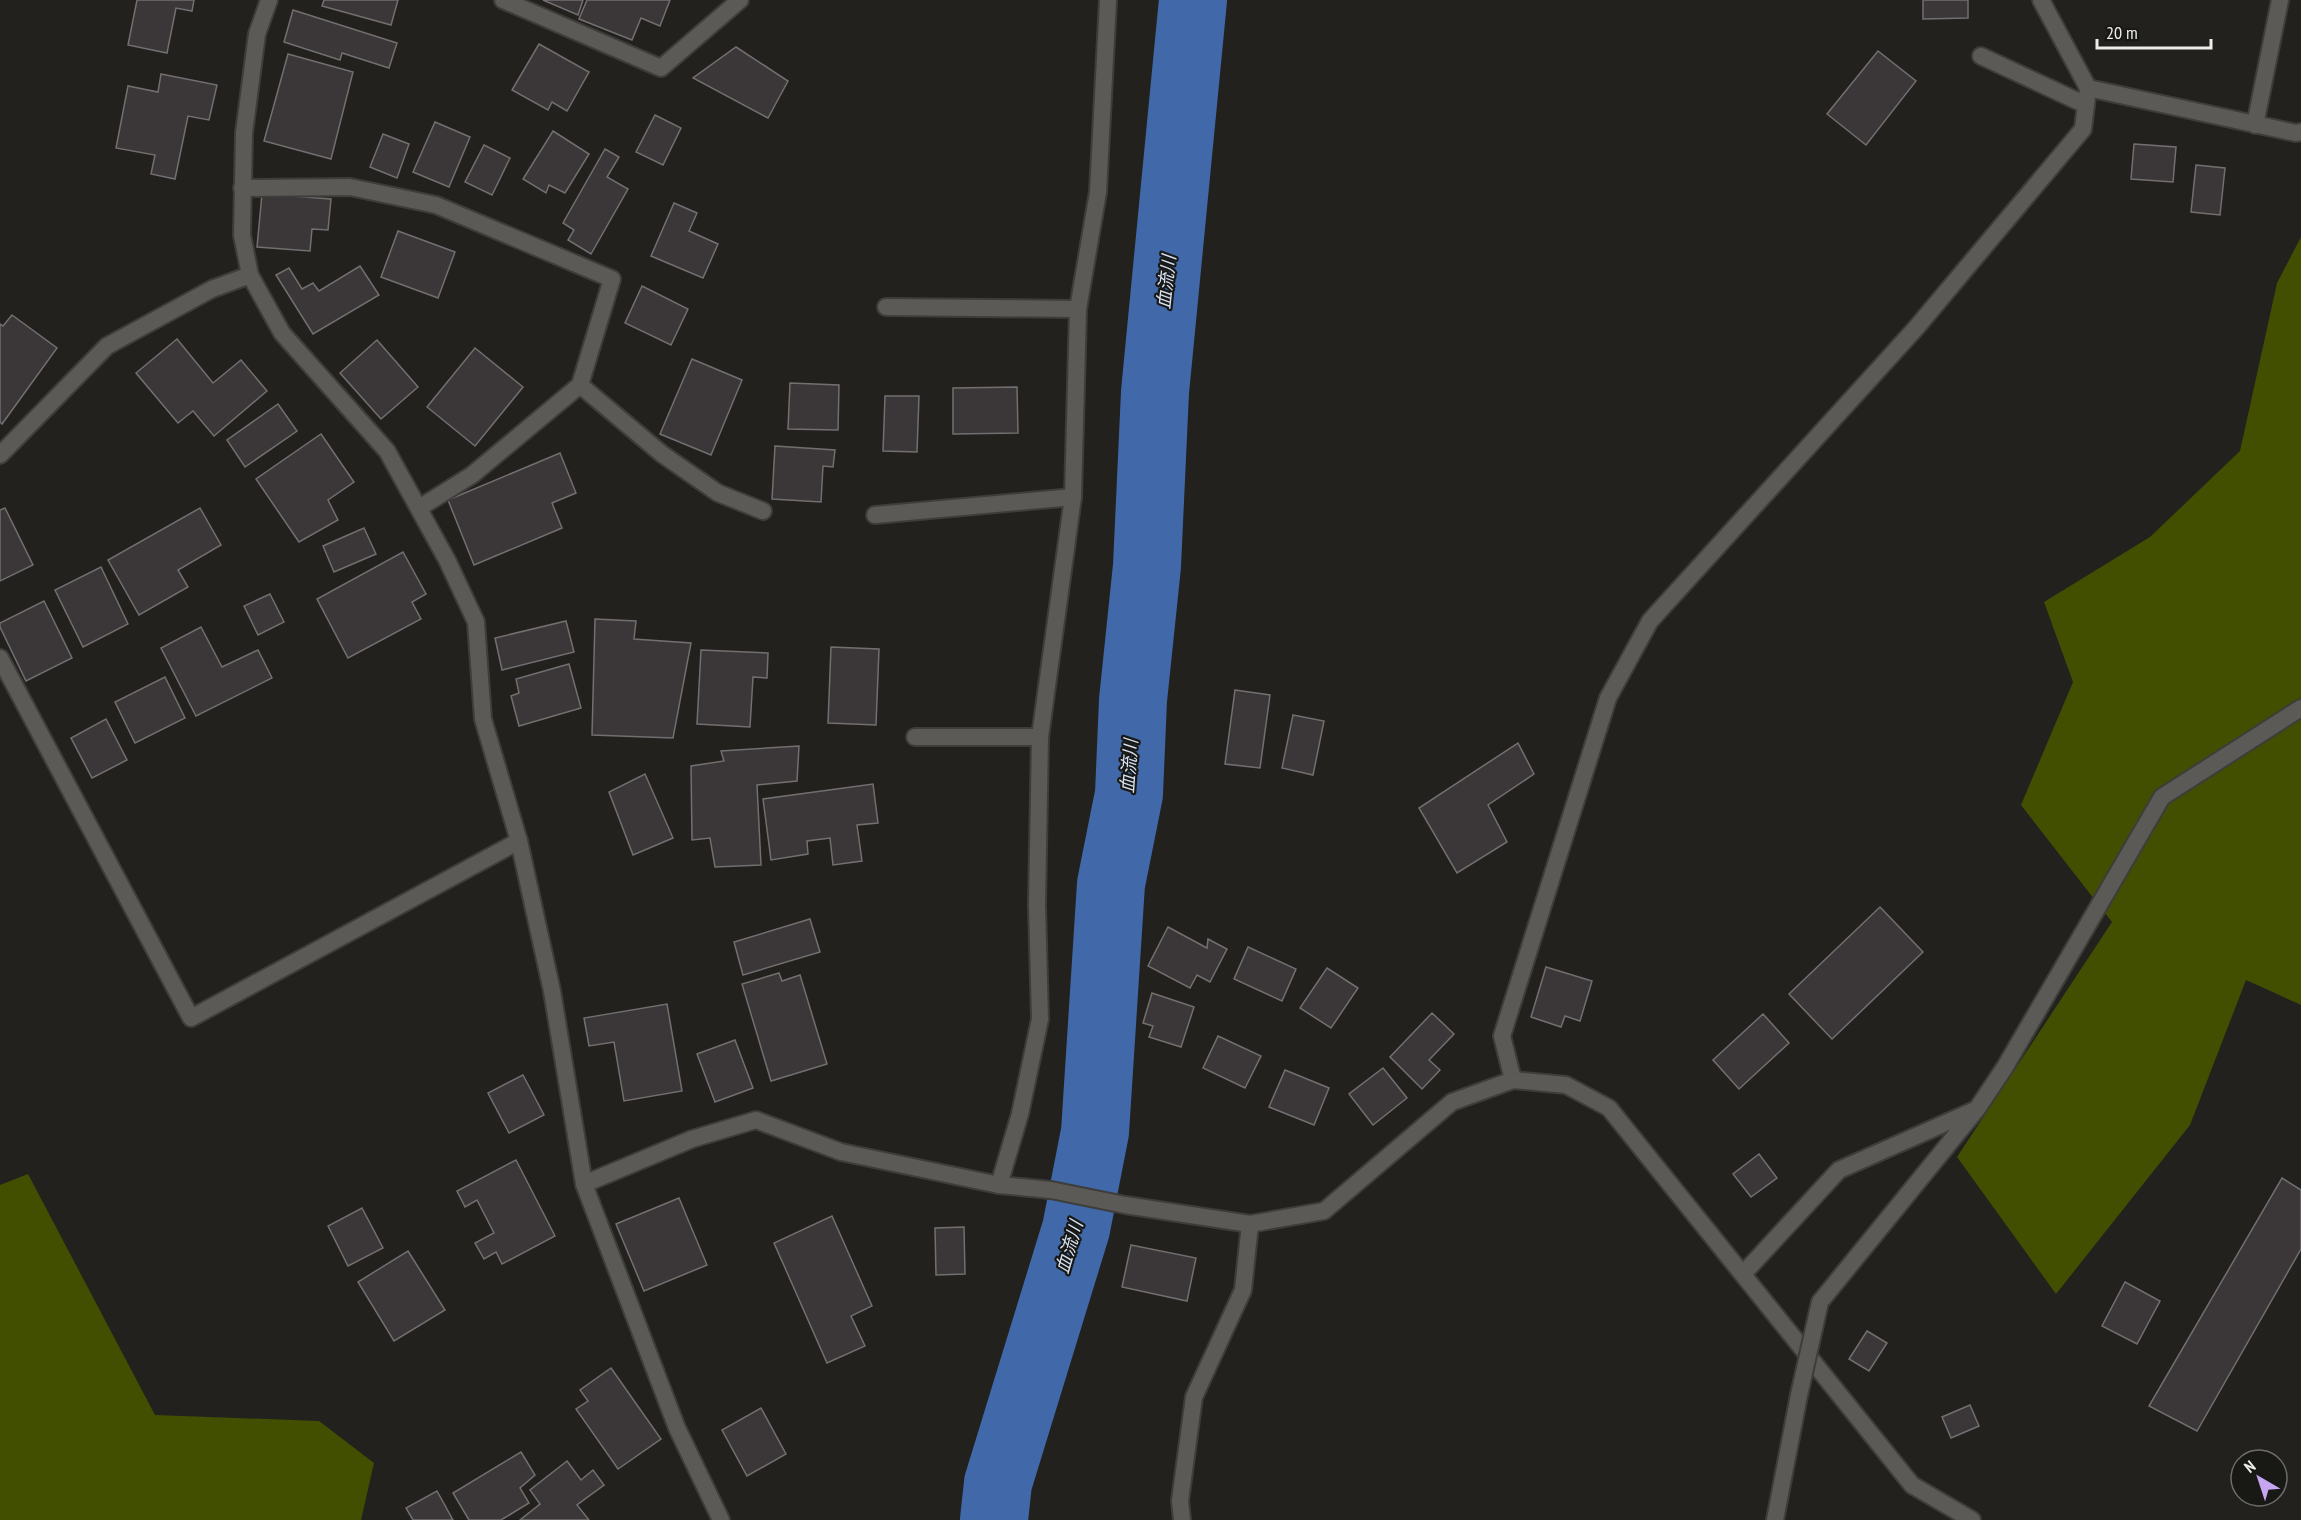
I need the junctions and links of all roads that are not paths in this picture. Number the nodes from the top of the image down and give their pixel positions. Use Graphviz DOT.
graph roads {
  1 [pos="269,0"];
  2 [pos="503,0"];
  3 [pos="740,0"];
  4 [pos="1108,0"];
  5 [pos="2040,0"];
  6 [pos="2280,0"];
  7 [pos="1981,56"];
  8 [pos="2088,88"];
  9 [pos="2086,105"];
  10 [pos="2255,125"];
  11 [pos="2301,132"];
  12 [pos="242,188"];
  13 [pos="250,275"];
  14 [pos="886,307"];
  15 [pos="1078,309"];
  16 [pos="580,386"];
  17 [pos="0,455"];
  18 [pos="1073,497"];
  19 [pos="418,508"];
  20 [pos="763,510"];
  21 [pos="875,514"];
  22 [pos="0,658"];
  23 [pos="2301,708"];
  24 [pos="915,737"];
  25 [pos="1040,737"];
  26 [pos="519,841"];
  27 [pos="1513,1080"];
  28 [pos="1977,1109"];
  29 [pos="584,1184"];
  30 [pos="999,1185"];
  31 [pos="1250,1224"];
  32 [pos="1743,1274"];
  33 [pos="721,1520"];
  34 [pos="1182,1520"];
  35 [pos="1775,1520"];
  36 [pos="1972,1520"];
  1 -- 12 [label="street"];
  2 -- 3 [label="street"];
  4 -- 15 [label="street"];
  5 -- 8 [label="street"];
  6 -- 10 [label="street"];
  7 -- 9 [label="street"];
  8 -- 9 [label="street"];
  8 -- 10 [label="street"];
  9 -- 27 [label="street"];
  10 -- 11 [label="street"];
  12 -- 13 [label="street"];
  12 -- 16 [label="street"];
  13 -- 17 [label="street"];
  13 -- 19 [label="street"];
  14 -- 15 [label="street"];
  15 -- 18 [label="street"];
  16 -- 19 [label="street"];
  16 -- 20 [label="street"];
  18 -- 21 [label="street"];
  18 -- 25 [label="street"];
  19 -- 26 [label="street"];
  22 -- 26 [label="street"];
  23 -- 28 [label="street"];
  24 -- 25 [label="street"];
  25 -- 30 [label="street"];
  26 -- 29 [label="street"];
  27 -- 31 [label="street"];
  27 -- 32 [label="street"];
  28 -- 32 [label="street"];
  28 -- 35 [label="street, bridge"];
  29 -- 30 [label="street"];
  29 -- 33 [label="street"];
  30 -- 31 [label="street"];
  31 -- 34 [label="street"];
  32 -- 36 [label="street"];
}
